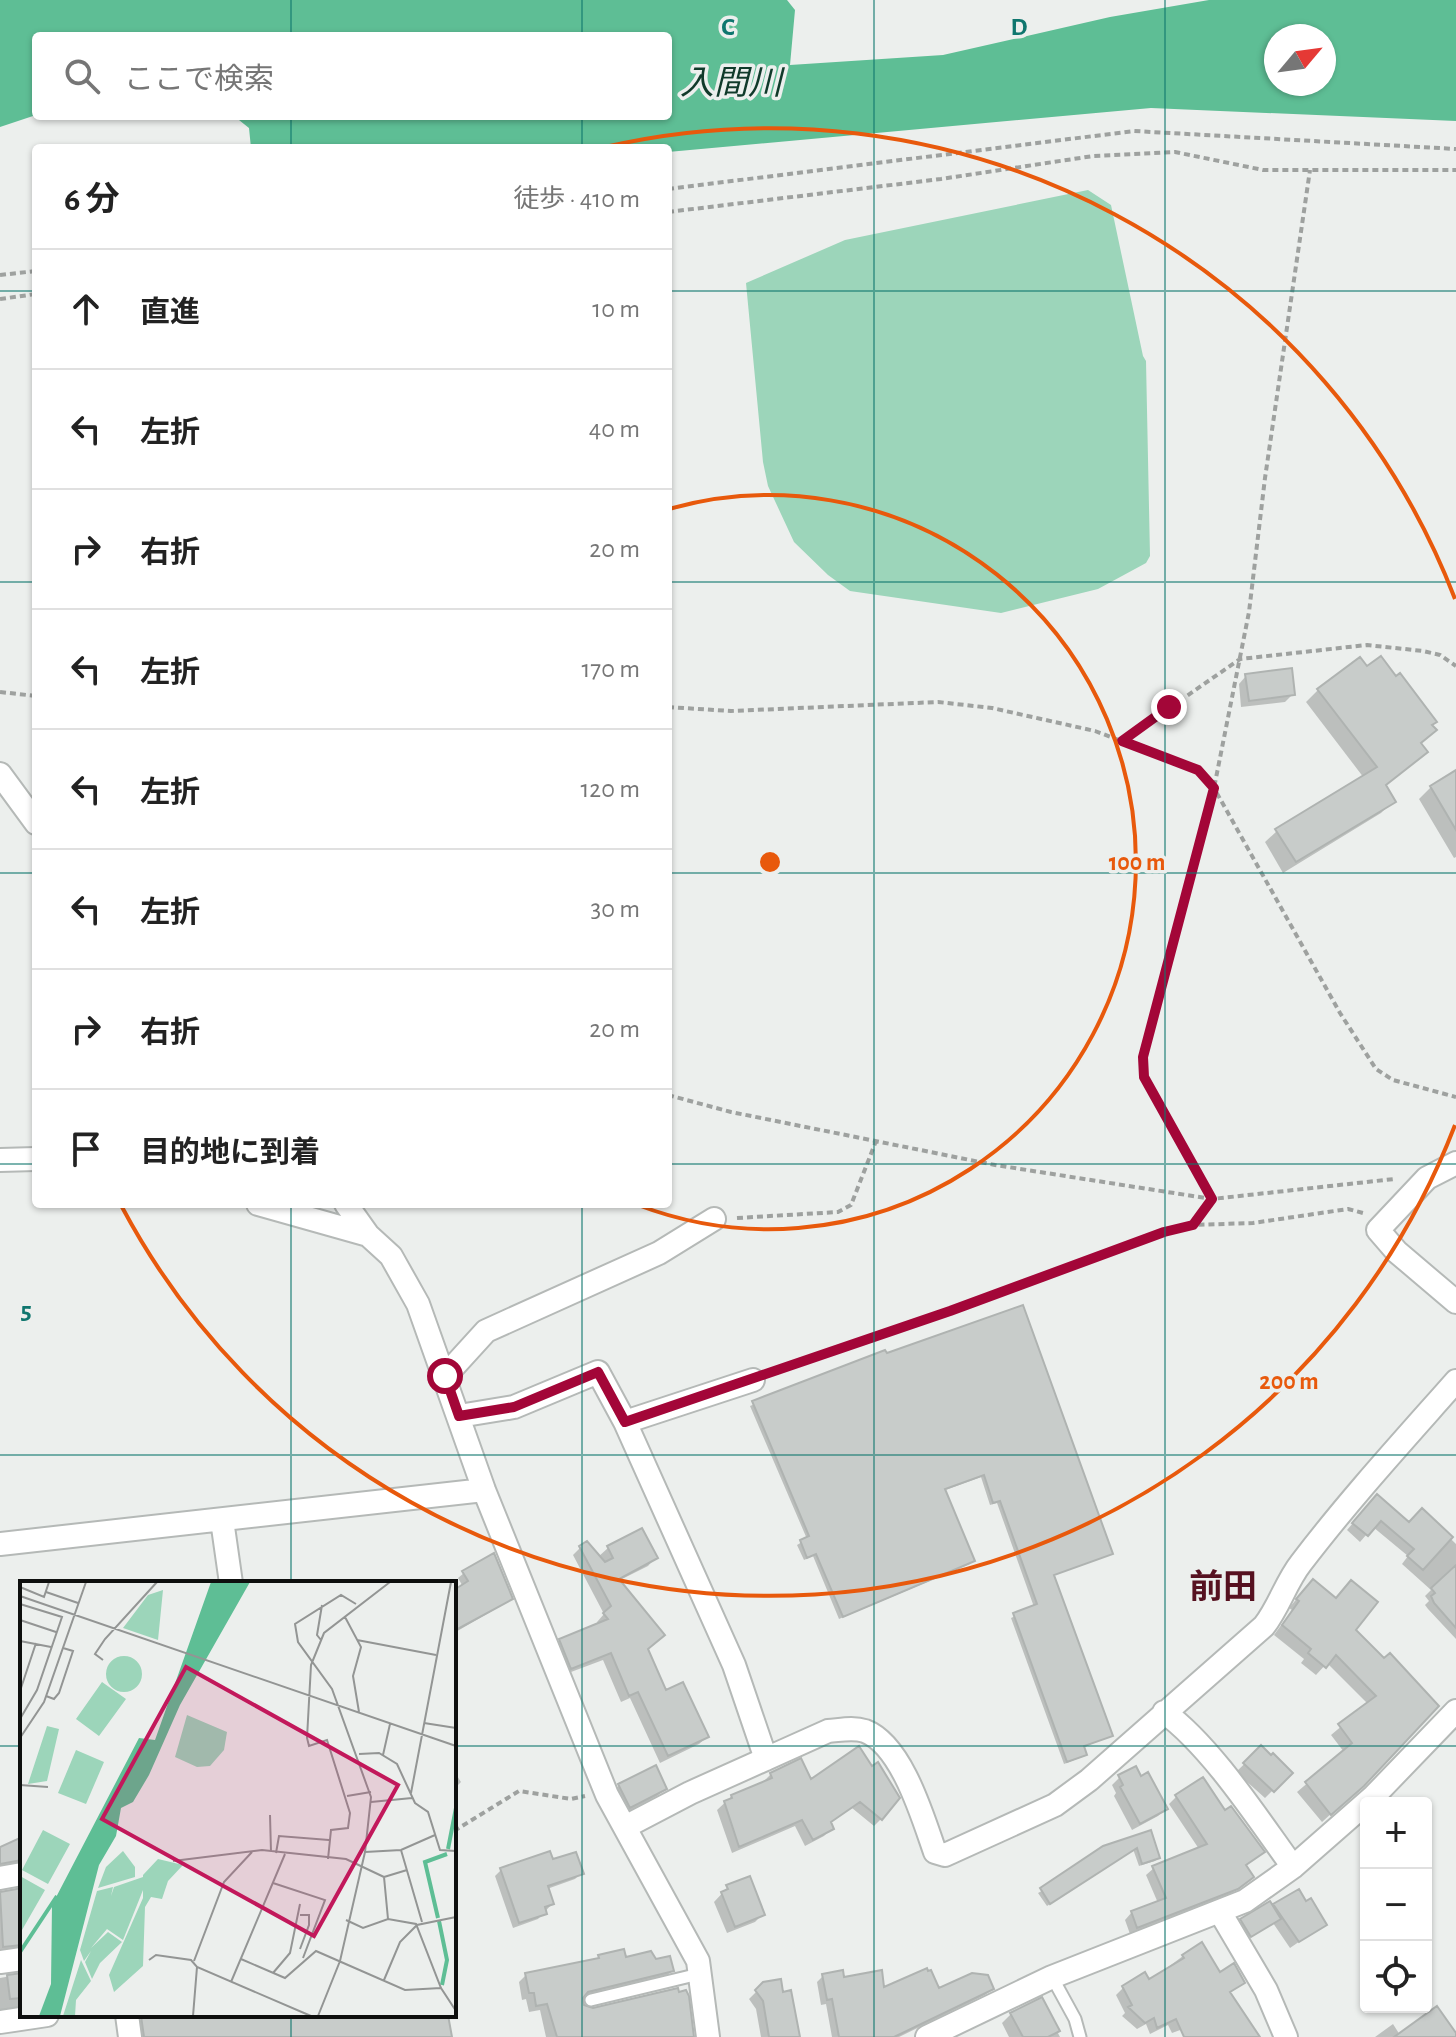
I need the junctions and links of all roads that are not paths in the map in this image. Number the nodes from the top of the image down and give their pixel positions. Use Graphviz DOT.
graph roads {
  1 [pos="0,774"];
  2 [pos="32,818"];
  3 [pos="32,1159"];
  4 [pos="0,1160"];
  5 [pos="1456,1163"];
  6 [pos="272,1208"];
  7 [pos="349,1208"];
  8 [pos="714,1219"];
  9 [pos="368,1235"];
  10 [pos="1456,1302"];
  11 [pos="445,1376"];
  12 [pos="753,1380"];
  13 [pos="1456,1381"];
  14 [pos="459,1416"];
  15 [pos="625,1422"];
  16 [pos="484,1490"];
  17 [pos="222,1520"];
  18 [pos="0,1544"];
  19 [pos="231,1581"];
  20 [pos="1456,1711"];
  21 [pos="1164,1712"];
  22 [pos="766,1759"];
  23 [pos="625,1827"];
  24 [pos="1293,1867"];
  25 [pos="20,1874"];
  26 [pos="0,1878"];
  27 [pos="1220,1912"];
  28 [pos="20,1959"];
  29 [pos="0,1962"];
  30 [pos="699,1974"];
  31 [pos="1052,1977"];
  32 [pos="591,2000"];
  33 [pos="34,2017"];
  34 [pos="127,2017"];
  35 [pos="0,2022"];
  36 [pos="130,2037"];
  37 [pos="708,2037"];
  38 [pos="927,2037"];
  39 [pos="1080,2037"];
  40 [pos="1286,2037"];
  1 -- 2 [label="street"];
  3 -- 4 [label="street"];
  5 -- 10 [label="street"];
  6 -- 9 [label="street"];
  7 -- 9 [label="street"];
  8 -- 11 [label="street"];
  9 -- 11 [label="street"];
  11 -- 14 [label="street"];
  12 -- 15 [label="street"];
  13 -- 21 [label="street"];
  14 -- 15 [label="street"];
  14 -- 16 [label="street"];
  15 -- 22 [label="street"];
  16 -- 17 [label="street"];
  16 -- 23 [label="street"];
  17 -- 18 [label="street"];
  17 -- 19 [label="street"];
  20 -- 24 [label="street"];
  21 -- 22 [label="street"];
  21 -- 24 [label="street"];
  22 -- 23 [label="street"];
  23 -- 30 [label="street"];
  24 -- 27 [label="street"];
  25 -- 26 [label="street"];
  27 -- 31 [label="street"];
  27 -- 40 [label="street"];
  28 -- 29 [label="street"];
  30 -- 32 [label="lane"];
  30 -- 37 [label="street"];
  31 -- 38 [label="street"];
  31 -- 39 [label="lane"];
  33 -- 35 [label="street"];
  34 -- 36 [label="street"];
}
